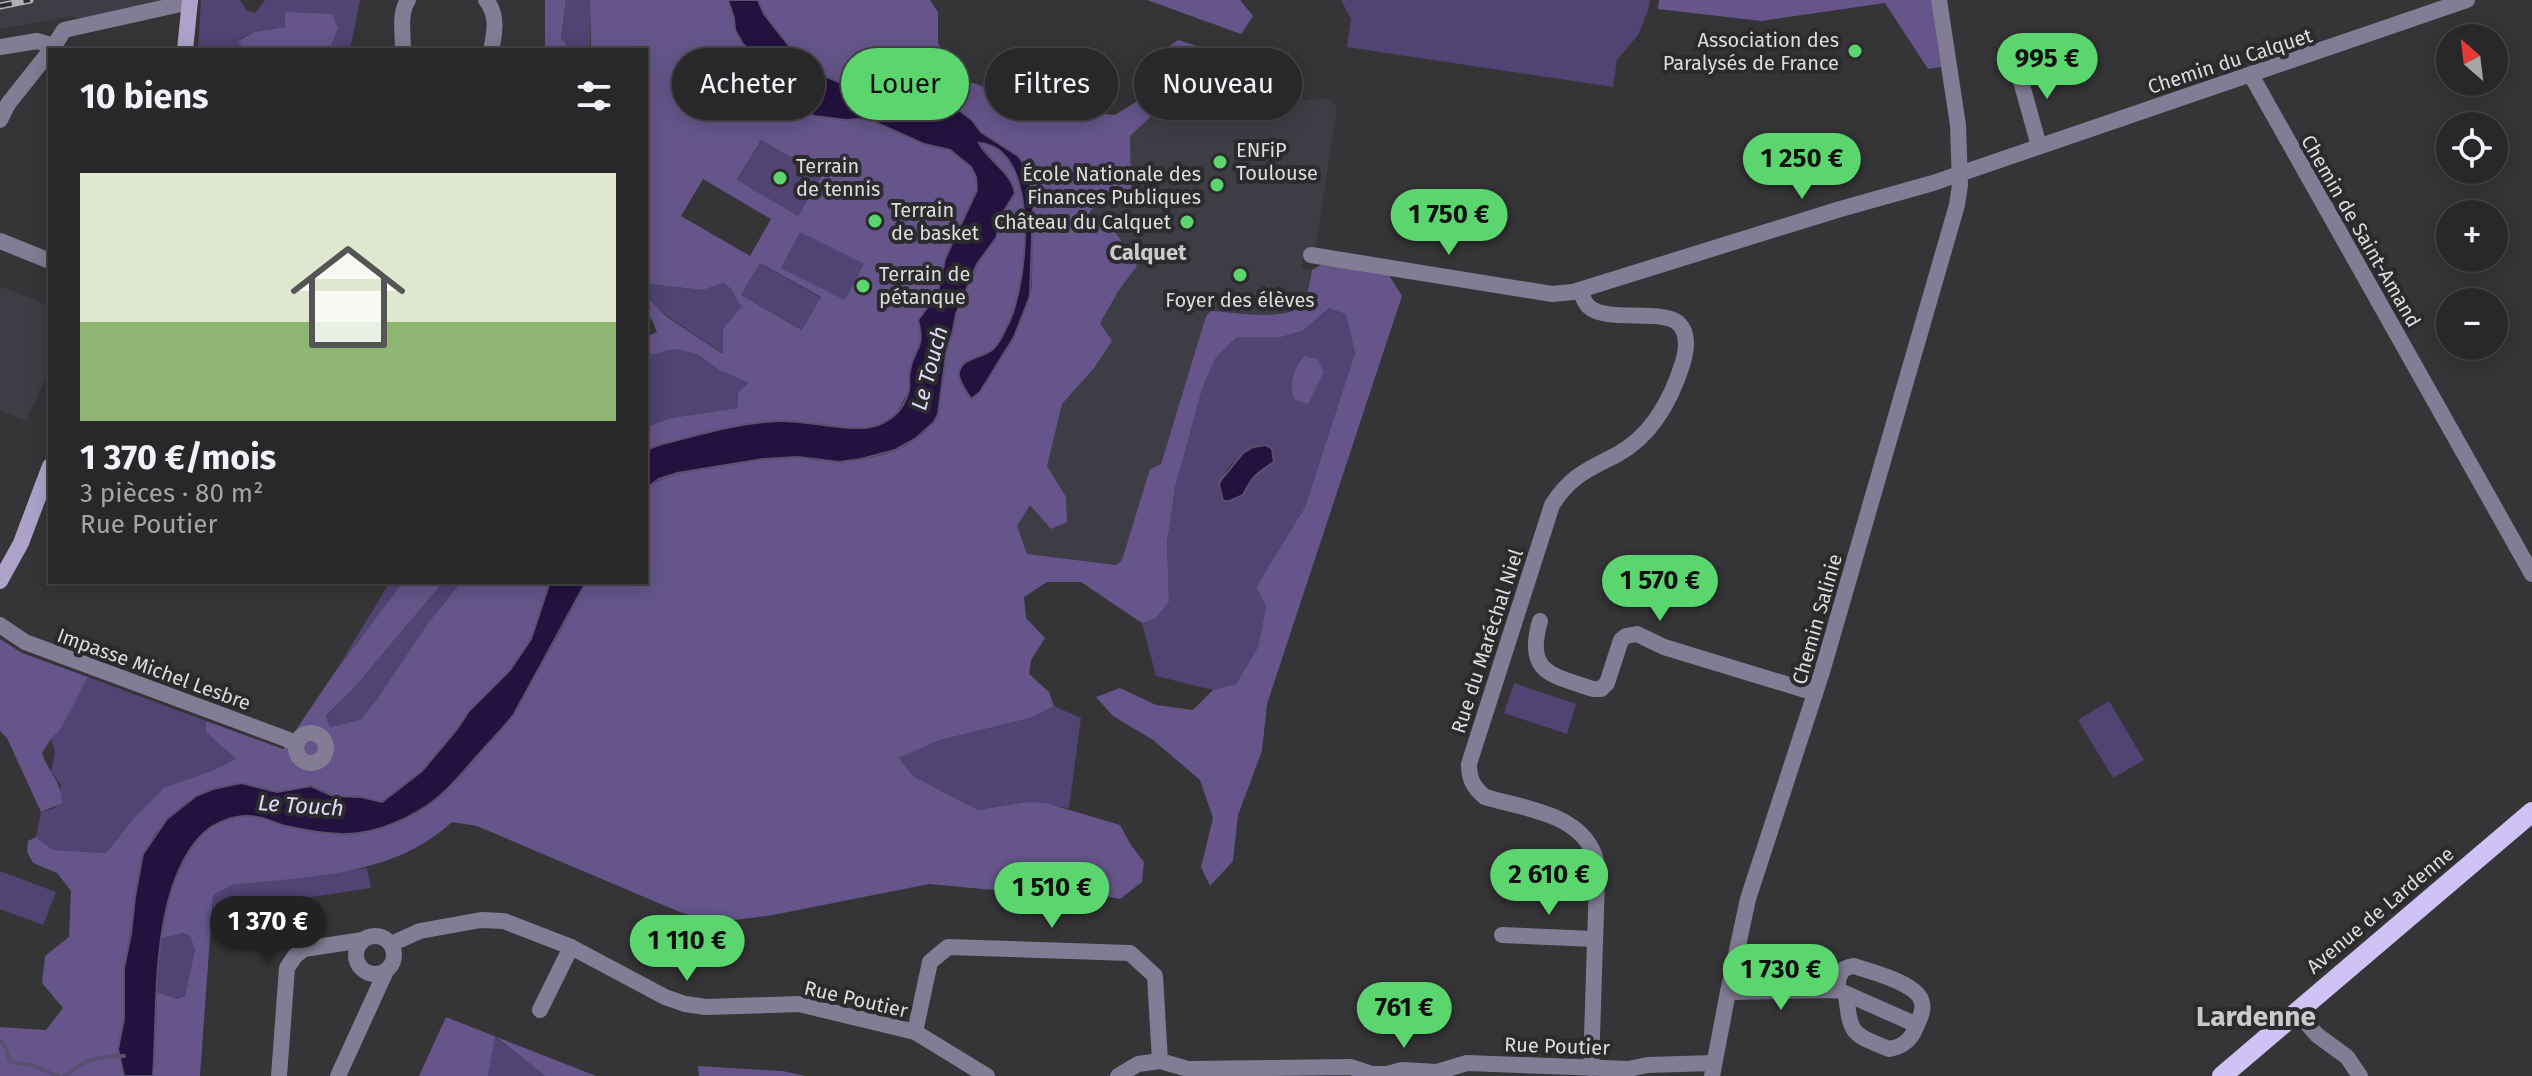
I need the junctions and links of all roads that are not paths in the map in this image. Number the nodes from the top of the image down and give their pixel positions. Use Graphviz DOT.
graph roads {
  1 [pos="408,0"];
  2 [pos="486,0"];
  3 [pos="1939,0"];
  4 [pos="2467,0"];
  5 [pos="190,1"];
  6 [pos="0,47"];
  7 [pos="49,48"];
  8 [pos="52,48"];
  9 [pos="185,48"];
  10 [pos="403,48"];
  11 [pos="491,48"];
  12 [pos="48,53"];
  13 [pos="2017,67"];
  14 [pos="2251,75"];
  15 [pos="0,120"];
  16 [pos="2039,146"];
  17 [pos="1960,173"];
  18 [pos="0,241"];
  19 [pos="1311,255"];
  20 [pos="48,260"];
  21 [pos="1580,290"];
  22 [pos="48,471"];
  23 [pos="2532,574"];
  24 [pos="0,581"];
  25 [pos="1540,621"];
  26 [pos="0,625"];
  27 [pos="1815,693"];
  28 [pos="297,743"];
  29 [pos="2532,812"];
  30 [pos="1502,935"];
  31 [pos="1594,939"];
  32 [pos="363,940"];
  33 [pos="391,944"];
  34 [pos="571,947"];
  35 [pos="386,971"];
  36 [pos="1728,992"];
  37 [pos="1842,992"];
  38 [pos="540,1010"];
  39 [pos="2297,1012"];
  40 [pos="1917,1025"];
  41 [pos="915,1032"];
  42 [pos="1160,1061"];
  43 [pos="1591,1068"];
  44 [pos="1713,1070"];
  45 [pos="279,1076"];
  46 [pos="338,1076"];
  47 [pos="987,1076"];
  48 [pos="1118,1076"];
  49 [pos="2222,1076"];
  50 [pos="2360,1076"];
  1 -- 10 [label="street"];
  2 -- 11 [label="street"];
  3 -- 17 [label="street, Chemin Salinie"];
  4 -- 14 [label="street, Chemin du Calquet"];
  5 -- 8 [label="street"];
  5 -- 9 [label="street"];
  6 -- 7 [label="street"];
  12 -- 15 [label="street"];
  13 -- 16 [label="street"];
  14 -- 16 [label="street, Chemin du Calquet"];
  14 -- 23 [label="street, Chemin de Saint-Amand"];
  16 -- 17 [label="street, Chemin du Calquet"];
  17 -- 21 [label="street, Chemin du Calquet"];
  17 -- 27 [label="street, Chemin Salinie"];
  18 -- 20 [label="street"];
  19 -- 21 [label="street, Chemin du Calquet"];
  21 -- 31 [label="street, Rue du Maréchal Niel"];
  22 -- 24 [label="street"];
  25 -- 27 [label="street"];
  26 -- 28 [label="street, Impasse Michel Lesbre"];
  27 -- 36 [label="street, Chemin Salinie"];
  29 -- 39 [label="main road, Avenue de Lardenne"];
  30 -- 31 [label="street"];
  31 -- 43 [label="street, Rue du Maréchal Niel"];
  32 -- 33 [label="street, Rue Poutier"];
  32 -- 35 [label="street"];
  32 -- 45 [label="street, Rue Poutier"];
  33 -- 34 [label="street, Rue Poutier"];
  33 -- 35 [label="street"];
  34 -- 38 [label="street"];
  34 -- 41 [label="street, Rue Poutier"];
  35 -- 46 [label="street"];
  36 -- 37 [label="street"];
  36 -- 44 [label="street, Chemin Salinie"];
  37 -- 40 [label="street"];
  37 -- 40 [label="street"];
  37 -- 40 [label="street"];
  39 -- 49 [label="main road, Avenue de Lardenne"];
  39 -- 50 [label="street"];
  41 -- 42 [label="street"];
  41 -- 47 [label="street, Rue Poutier"];
  42 -- 43 [label="street, Rue Poutier"];
  42 -- 48 [label="street, Rue Poutier"];
  43 -- 44 [label="street, Rue Poutier"];
}
